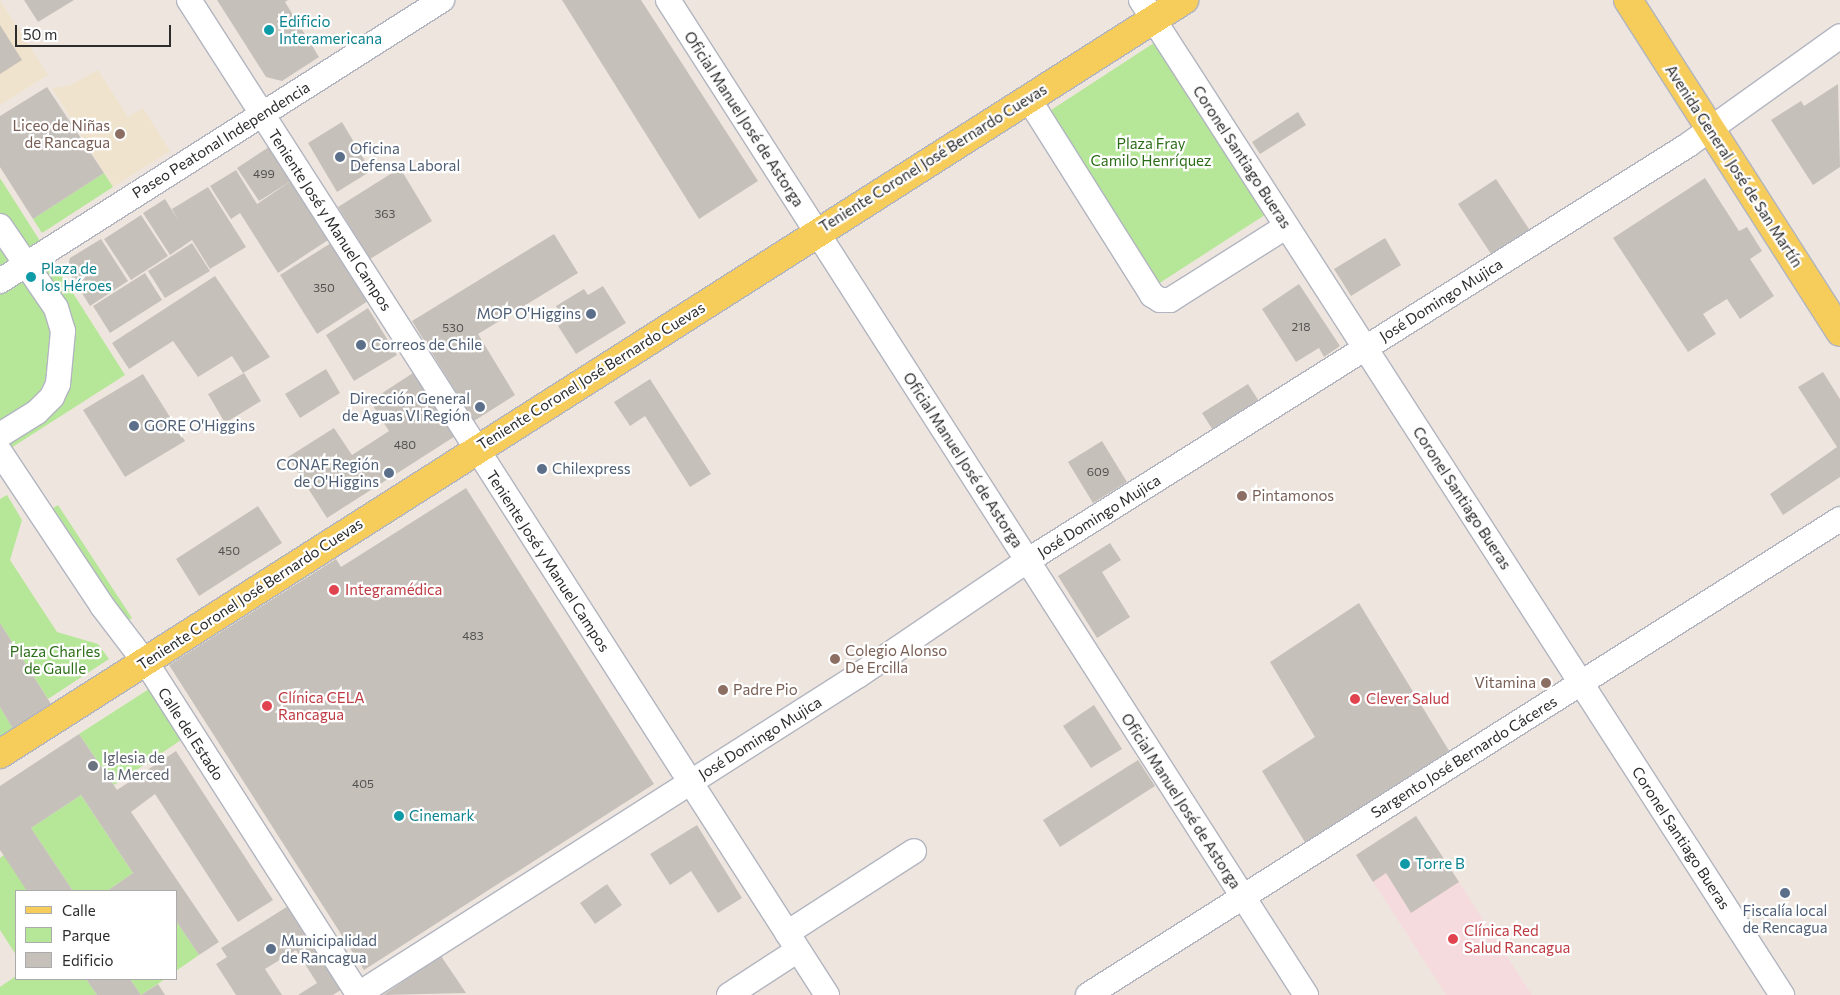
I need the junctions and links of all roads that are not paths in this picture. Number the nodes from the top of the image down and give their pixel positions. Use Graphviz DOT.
graph roads {
  1 [pos="189,0"];
  2 [pos="442,0"];
  3 [pos="668,0"];
  4 [pos="1184,0"];
  5 [pos="1628,0"];
  6 [pos="1147,9"];
  7 [pos="1840,36"];
  8 [pos="1028,98"];
  9 [pos="262,114"];
  10 [pos="1710,130"];
  11 [pos="0,226"];
  12 [pos="1287,226"];
  13 [pos="816,232"];
  14 [pos="27,263"];
  15 [pos="0,280"];
  16 [pos="1840,332"];
  17 [pos="1365,348"];
  18 [pos="0,435"];
  19 [pos="476,448"];
  20 [pos="0,452"];
  21 [pos="1840,519"];
  22 [pos="1027,561"];
  23 [pos="144,662"];
  24 [pos="1580,682"];
  25 [pos="0,754"];
  26 [pos="691,782"];
  27 [pos="914,851"];
  28 [pos="1243,897"];
  29 [pos="792,942"];
  30 [pos="358,995"];
  31 [pos="729,995"];
  32 [pos="827,995"];
  33 [pos="1088,995"];
  34 [pos="1306,995"];
  35 [pos="1782,995"];
  1 -- 9 [label="street, Teniente José y Manuel Campos"];
  2 -- 9 [label="street, Paseo Peatonal Independencia"];
  3 -- 13 [label="street, Oficial Manuel José de Astorga"];
  4 -- 6 [label="main road, Teniente Coronel José Bernardo Cuevas"];
  5 -- 10 [label="main road, Avenida General José de San Martín"];
  6 -- 8 [label="main road, Teniente Coronel José Bernardo Cuevas"];
  6 -- 12 [label="street, Coronel Santiago Bueras"];
  7 -- 10 [label="street, José Domingo Mujica"];
  8 -- 12 [label="street"];
  8 -- 13 [label="main road, Teniente Coronel José Bernardo Cuevas"];
  9 -- 14 [label="street, Paseo Peatonal Independencia"];
  9 -- 19 [label="street, Teniente José y Manuel Campos"];
  10 -- 16 [label="main road, Avenida General José de San Martín"];
  10 -- 17 [label="street, José Domingo Mujica"];
  11 -- 14 [label="street"];
  12 -- 17 [label="street, Coronel Santiago Bueras"];
  13 -- 19 [label="main road, Teniente Coronel José Bernardo Cuevas"];
  13 -- 22 [label="street, Oficial Manuel José de Astorga"];
  14 -- 15 [label="street, Paseo Peatonal Independencia"];
  14 -- 18 [label="street"];
  17 -- 22 [label="street, José Domingo Mujica"];
  17 -- 24 [label="street, Coronel Santiago Bueras"];
  19 -- 23 [label="main road, Teniente Coronel José Bernardo Cuevas"];
  19 -- 26 [label="street, Teniente José y Manuel Campos"];
  20 -- 23 [label="street, Calle del Estado"];
  21 -- 24 [label="street, Sargento José Bernardo Cáceres"];
  22 -- 26 [label="street, José Domingo Mujica"];
  22 -- 28 [label="street, Oficial Manuel José de Astorga"];
  23 -- 25 [label="main road, Teniente Coronel José Bernardo Cuevas"];
  23 -- 30 [label="street, Calle del Estado"];
  24 -- 28 [label="street, Sargento José Bernardo Cáceres"];
  24 -- 35 [label="street, Coronel Santiago Bueras"];
  26 -- 29 [label="street, Teniente José y Manuel Campos"];
  26 -- 30 [label="street, José Domingo Mujica"];
  27 -- 29 [label="street"];
  28 -- 33 [label="street, Sargento José Bernardo Cáceres"];
  28 -- 34 [label="street, Oficial Manuel José de Astorga"];
  29 -- 31 [label="street"];
  29 -- 32 [label="street, Teniente José y Manuel Campos"];
}
